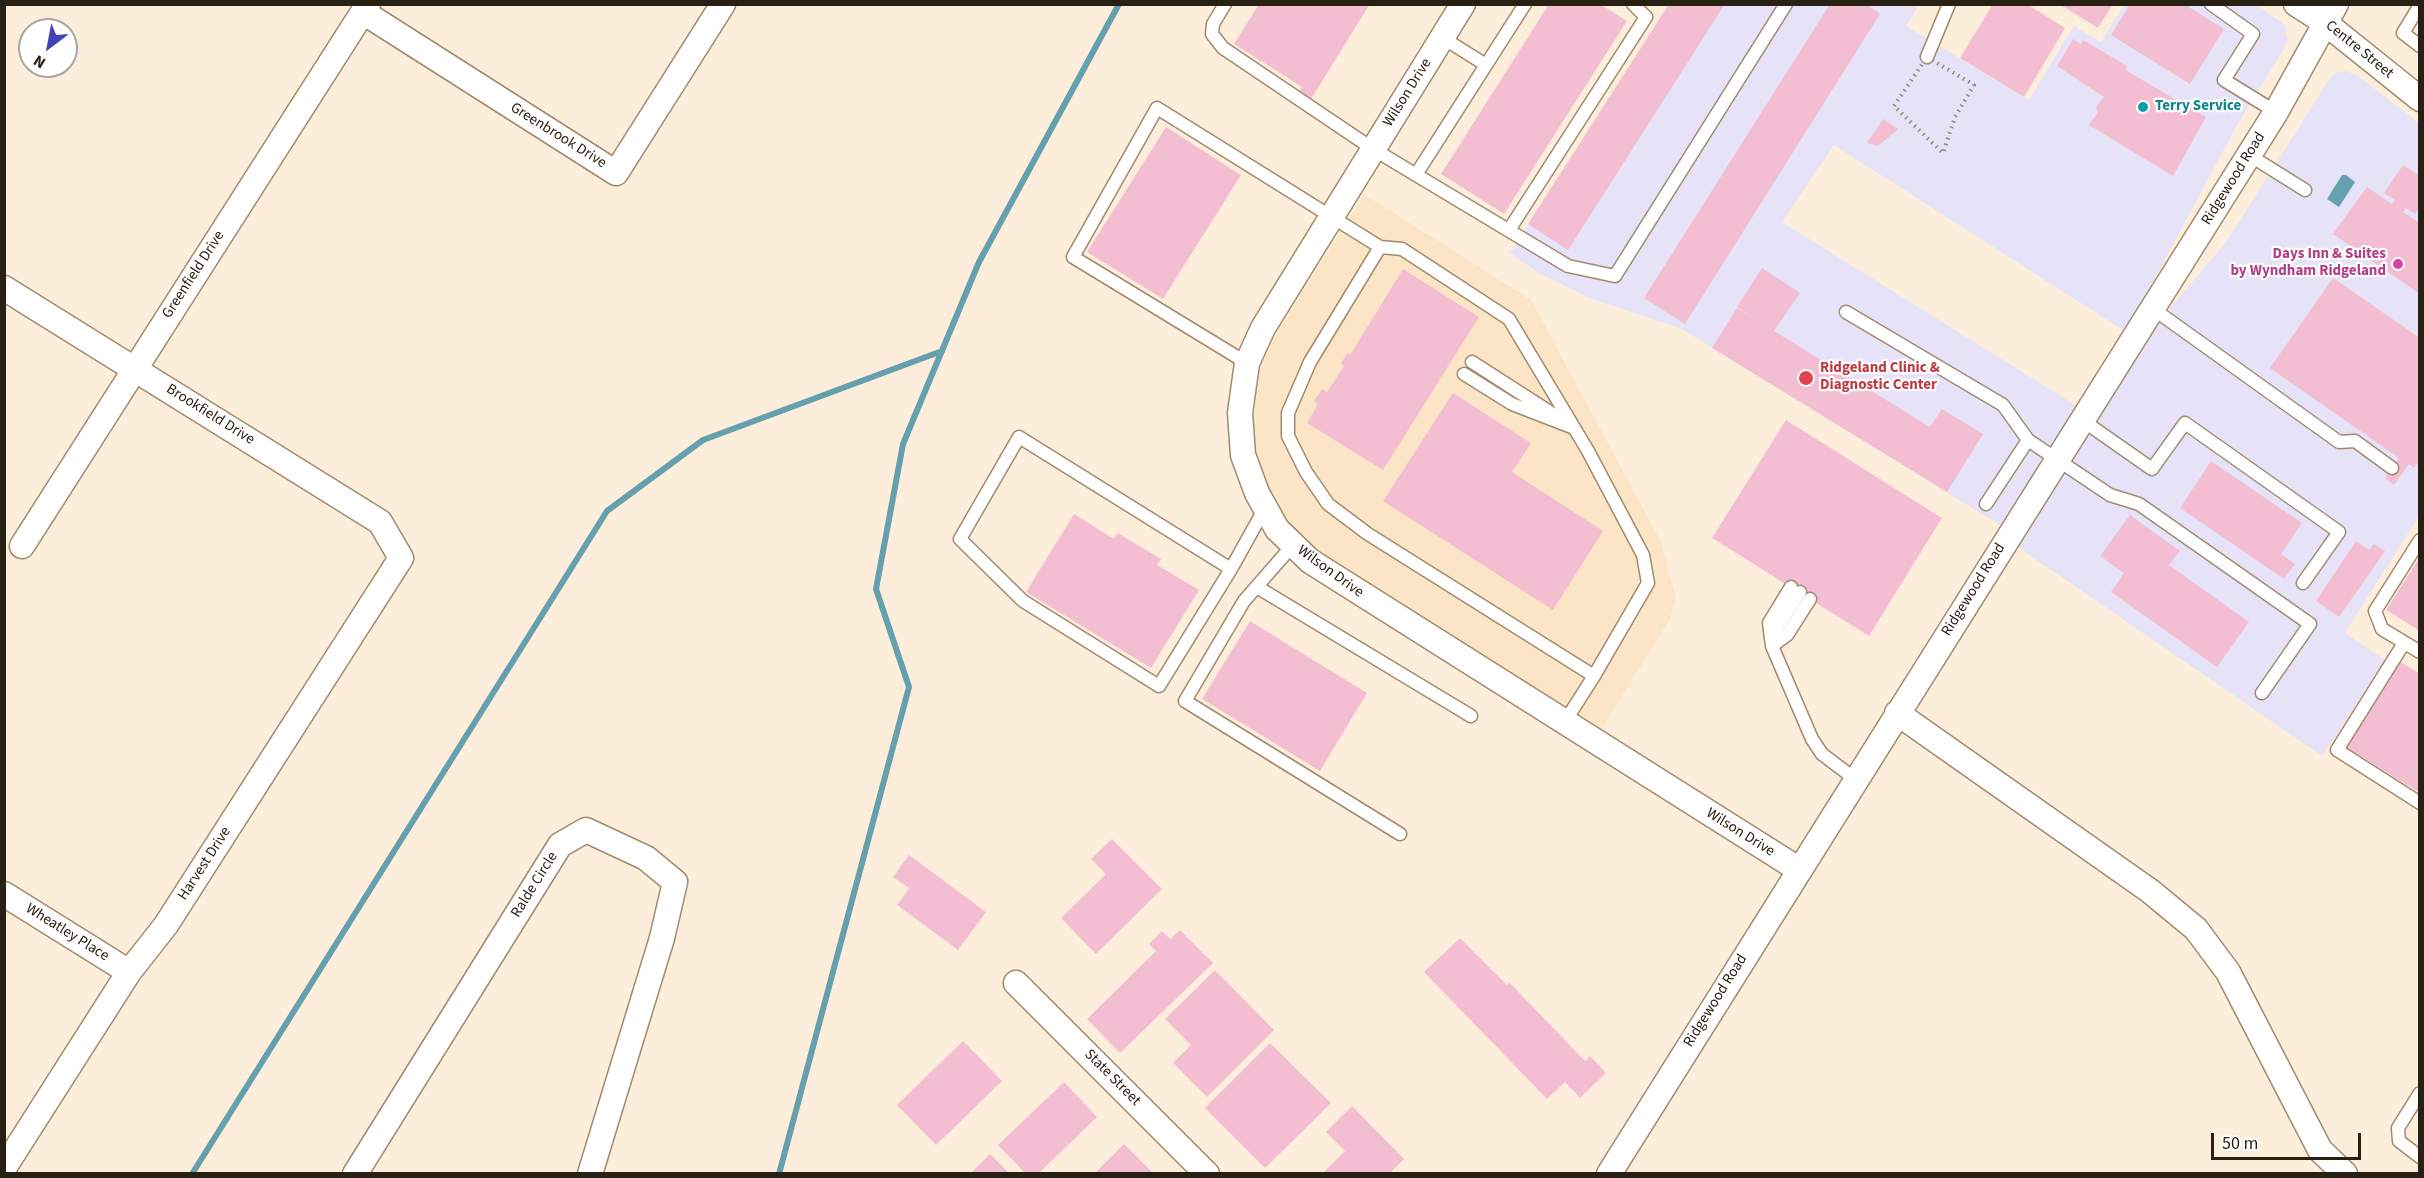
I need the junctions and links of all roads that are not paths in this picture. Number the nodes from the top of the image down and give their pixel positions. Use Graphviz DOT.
graph roads {
  1 [pos="723,4"];
  2 [pos="1225,4"];
  3 [pos="1525,4"];
  4 [pos="1633,4"];
  5 [pos="1786,4"];
  6 [pos="1948,4"];
  7 [pos="2296,4"];
  8 [pos="2420,5"];
  9 [pos="1459,6"];
  10 [pos="2216,6"];
  11 [pos="365,8"];
  12 [pos="2330,13"];
  13 [pos="1443,38"];
  14 [pos="2420,46"];
  15 [pos="1927,57"];
  16 [pos="1486,65"];
  17 [pos="2420,99"];
  18 [pos="2276,112"];
  19 [pos="1373,149"];
  20 [pos="2249,155"];
  21 [pos="1417,173"];
  22 [pos="2305,190"];
  23 [pos="1330,216"];
  24 [pos="1509,230"];
  25 [pos="1380,247"];
  26 [pos="4,288"];
  27 [pos="2152,308"];
  28 [pos="1846,312"];
  29 [pos="1472,362"];
  30 [pos="1247,363"];
  31 [pos="135,368"];
  32 [pos="1464,374"];
  33 [pos="2082,420"];
  34 [pos="1574,428"];
  35 [pos="2028,440"];
  36 [pos="2057,458"];
  37 [pos="2392,468"];
  38 [pos="1986,504"];
  39 [pos="1265,508"];
  40 [pos="2420,540"];
  41 [pos="1293,545"];
  42 [pos="22,546"];
  43 [pos="401,558"];
  44 [pos="1231,569"];
  45 [pos="2303,583"];
  46 [pos="1257,587"];
  47 [pos="2404,643"];
  48 [pos="1772,646"];
  49 [pos="2420,652"];
  50 [pos="1594,676"];
  51 [pos="2262,693"];
  52 [pos="1897,713"];
  53 [pos="1470,716"];
  54 [pos="1564,723"];
  55 [pos="1855,779"];
  56 [pos="2420,803"];
  57 [pos="1400,834"];
  58 [pos="1798,869"];
  59 [pos="4,894"];
  60 [pos="129,972"];
  61 [pos="1016,983"];
  62 [pos="2420,1093"];
  63 [pos="2420,1157"];
  64 [pos="4,1168"];
  65 [pos="356,1173"];
  66 [pos="590,1173"];
  67 [pos="1207,1173"];
  68 [pos="1609,1173"];
  69 [pos="2344,1173"];
  1 -- 11 [label="street, Greenbrook Drive"];
  2 -- 19 [label="lane"];
  3 -- 16 [label="lane"];
  4 -- 24 [label="lane"];
  5 -- 24 [label="lane"];
  6 -- 15 [label="lane"];
  7 -- 12 [label="street, Centre Street"];
  8 -- 14 [label="lane"];
  9 -- 13 [label="street, Wilson Drive"];
  10 -- 18 [label="lane"];
  11 -- 31 [label="street, Greenfield Drive"];
  12 -- 17 [label="street, Centre Street"];
  12 -- 18 [label="street, Ridgewood Road"];
  13 -- 16 [label="lane"];
  13 -- 19 [label="street, Wilson Drive"];
  16 -- 21 [label="lane"];
  18 -- 20 [label="street, Ridgewood Road"];
  19 -- 21 [label="lane"];
  19 -- 23 [label="street, Wilson Drive"];
  20 -- 22 [label="lane"];
  20 -- 27 [label="street, Ridgewood Road"];
  21 -- 24 [label="lane"];
  23 -- 25 [label="lane"];
  23 -- 30 [label="street, Wilson Drive"];
  23 -- 30 [label="lane"];
  25 -- 34 [label="lane"];
  25 -- 50 [label="lane"];
  26 -- 31 [label="street, Brookfield Drive"];
  27 -- 33 [label="street, Ridgewood Road"];
  27 -- 37 [label="lane"];
  28 -- 35 [label="lane"];
  29 -- 34 [label="lane"];
  30 -- 39 [label="street, Wilson Drive"];
  31 -- 42 [label="street, Greenfield Drive"];
  31 -- 43 [label="street, Brookfield Drive"];
  32 -- 34 [label="lane"];
  33 -- 36 [label="street, Ridgewood Road"];
  33 -- 45 [label="lane"];
  34 -- 50 [label="lane"];
  35 -- 36 [label="lane"];
  35 -- 38 [label="lane"];
  36 -- 51 [label="lane"];
  36 -- 52 [label="street, Ridgewood Road"];
  39 -- 41 [label="street, Wilson Drive"];
  39 -- 44 [label="lane"];
  40 -- 47 [label="lane"];
  41 -- 46 [label="lane"];
  41 -- 54 [label="street, Wilson Drive"];
  43 -- 60 [label="street, Harvest Drive"];
  44 -- 44 [label="lane"];
  46 -- 53 [label="lane"];
  46 -- 57 [label="lane"];
  47 -- 49 [label="lane"];
  47 -- 56 [label="lane"];
  48 -- 48 [label="lane"];
  48 -- 55 [label="lane"];
  50 -- 54 [label="lane"];
  52 -- 55 [label="street, Ridgewood Road"];
  52 -- 69 [label="street"];
  54 -- 58 [label="street, Wilson Drive"];
  55 -- 58 [label="street, Ridgewood Road"];
  58 -- 68 [label="street, Ridgewood Road"];
  59 -- 60 [label="street, Wheatley Place"];
  60 -- 64 [label="street, Harvest Drive"];
  61 -- 67 [label="street, State Street"];
  62 -- 63 [label="lane"];
  65 -- 66 [label="street, Ralde Circle"];
}
